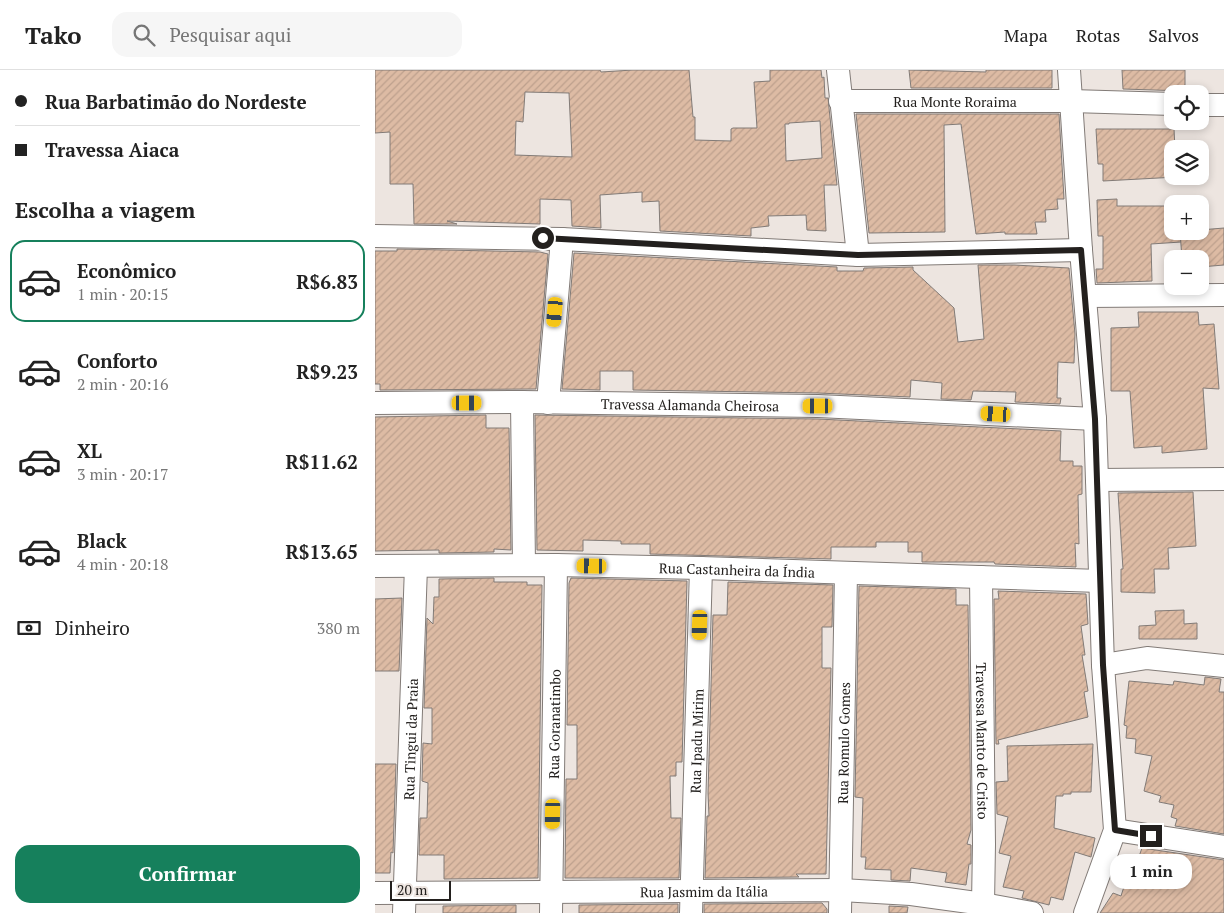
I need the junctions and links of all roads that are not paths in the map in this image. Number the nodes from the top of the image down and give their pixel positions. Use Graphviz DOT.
graph roads {
  1 [pos="838,70"];
  2 [pos="1069,70"];
  3 [pos="840,101"];
  4 [pos="1071,101"];
  5 [pos="1164,104"];
  6 [pos="1209,105"];
  7 [pos="1224,105"];
  8 [pos="375,236"];
  9 [pos="562,239"];
  10 [pos="1081,250"];
  11 [pos="858,255"];
  12 [pos="1224,295"];
  13 [pos="1085,296"];
  14 [pos="523,402"];
  15 [pos="375,403"];
  16 [pos="548,403"];
  17 [pos="1095,419"];
  18 [pos="1224,479"];
  19 [pos="1097,480"];
  20 [pos="524,565"];
  21 [pos="556,565"];
  22 [pos="375,566"];
  23 [pos="416,566"];
  24 [pos="701,568"];
  25 [pos="846,573"];
  26 [pos="981,577"];
  27 [pos="1099,581"];
  28 [pos="1103,665"];
  29 [pos="1224,666"];
  30 [pos="1115,830"];
  31 [pos="1224,846"];
  32 [pos="841,890"];
  33 [pos="691,891"];
  34 [pos="375,893"];
  35 [pos="551,902"];
  36 [pos="405,903"];
  37 [pos="983,904"];
  38 [pos="691,913"];
  39 [pos="840,913"];
  40 [pos="1032,913"];
  41 [pos="1085,913"];
  1 -- 3 [label="street"];
  2 -- 4 [label="street"];
  3 -- 4 [label="street, Rua Monte Roraima"];
  3 -- 11 [label="street"];
  4 -- 5 [label="street, Rua Monte Roraima"];
  4 -- 10 [label="street"];
  6 -- 7 [label="street"];
  8 -- 9 [label="street"];
  9 -- 11 [label="street"];
  9 -- 16 [label="street"];
  10 -- 11 [label="street"];
  10 -- 13 [label="street"];
  12 -- 13 [label="street"];
  13 -- 17 [label="street"];
  14 -- 15 [label="street, Travessa Alamanda Cheirosa"];
  14 -- 16 [label="street, Travessa Alamanda Cheirosa"];
  14 -- 20 [label="street"];
  16 -- 17 [label="street, Travessa Alamanda Cheirosa"];
  17 -- 19 [label="street"];
  18 -- 19 [label="street"];
  19 -- 27 [label="street"];
  20 -- 21 [label="street, Rua Castanheira da Índia"];
  20 -- 23 [label="street, Rua Castanheira da Índia"];
  21 -- 24 [label="street, Rua Castanheira da Índia"];
  21 -- 35 [label="street, Rua Goranatimbo"];
  22 -- 23 [label="street, Rua Castanheira da Índia"];
  23 -- 36 [label="street, Rua Tingui da Praia"];
  24 -- 25 [label="street, Rua Castanheira da Índia"];
  24 -- 33 [label="street, Rua Ipadu Mirim"];
  25 -- 26 [label="street, Rua Castanheira da Índia"];
  25 -- 32 [label="street, Rua Romulo Gomes"];
  26 -- 27 [label="street, Rua Castanheira da Índia"];
  26 -- 37 [label="street, Travessa Manto de Cristo"];
  27 -- 28 [label="street"];
  28 -- 29 [label="street"];
  28 -- 30 [label="street"];
  30 -- 31 [label="street"];
  30 -- 41 [label="street"];
  32 -- 33 [label="street, Rua Jasmim da Itália"];
  32 -- 37 [label="street, Rua Jasmim da Itália"];
  32 -- 39 [label="street, Rua Romulo Gomes"];
  33 -- 35 [label="street, Rua Jasmim da Itália"];
  33 -- 38 [label="street, Rua Ipadu Mirim"];
  34 -- 36 [label="street, Rua Jasmim da Itália"];
  35 -- 36 [label="street, Rua Jasmim da Itália"];
  37 -- 40 [label="street, Rua Jasmim da Itália"];
}
